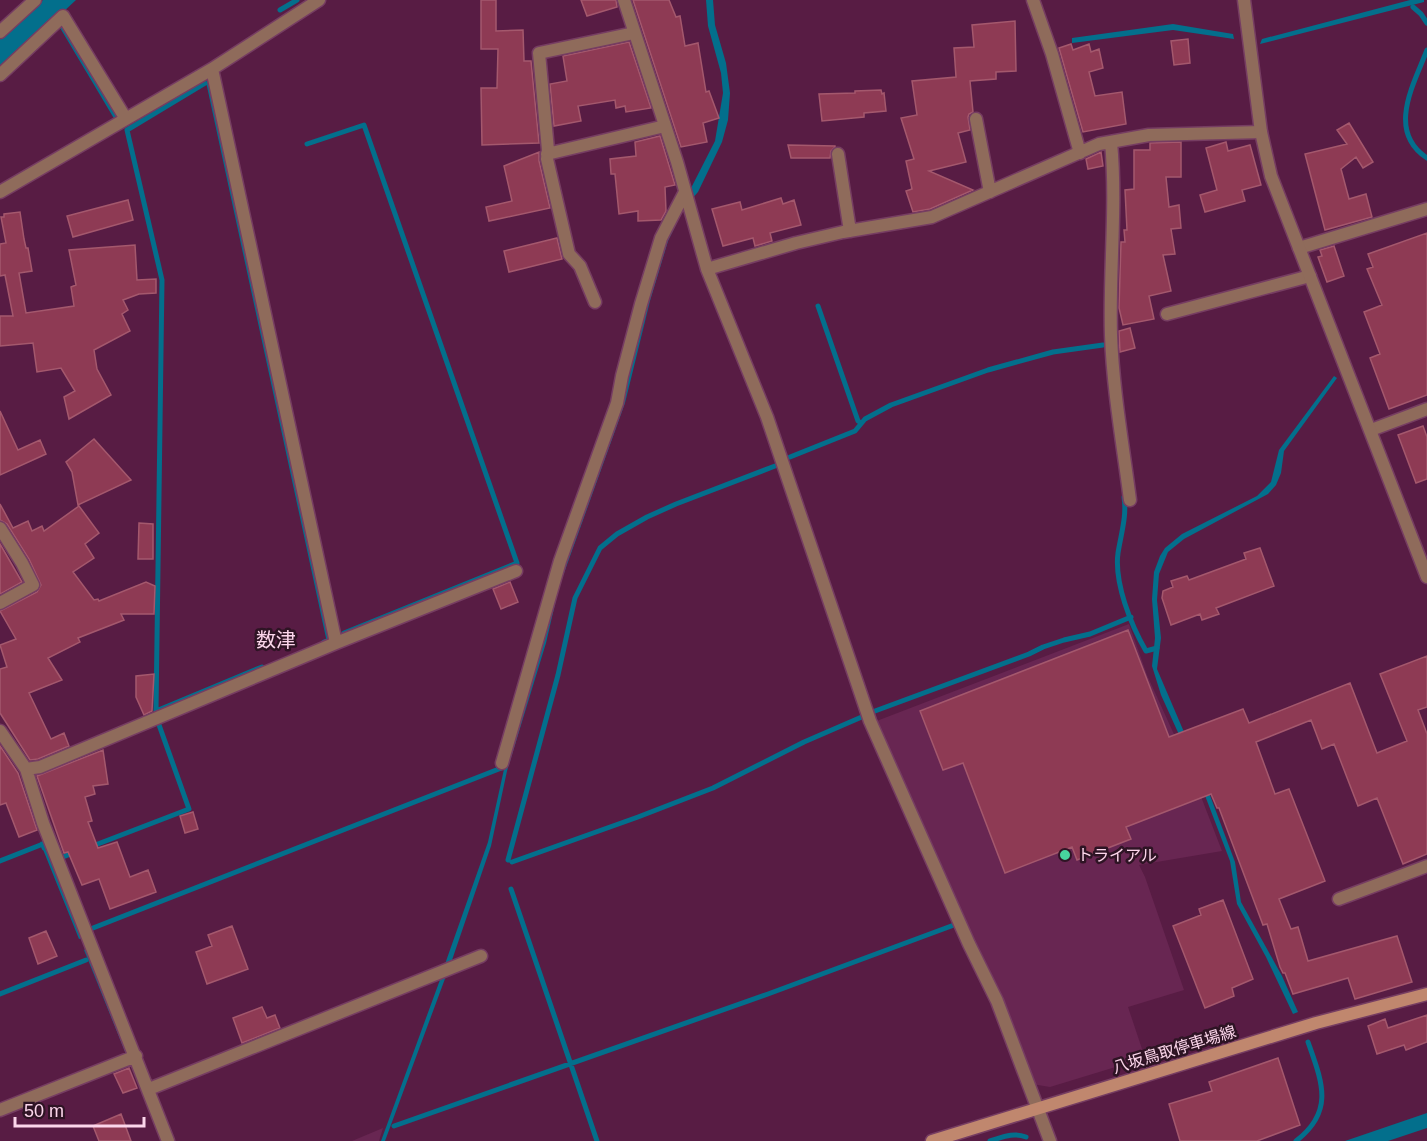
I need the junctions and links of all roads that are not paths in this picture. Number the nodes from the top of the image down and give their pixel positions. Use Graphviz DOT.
graph roads {
  1 [pos="35,0"];
  2 [pos="319,0"];
  3 [pos="624,0"];
  4 [pos="1033,0"];
  5 [pos="1244,0"];
  6 [pos="0,32"];
  7 [pos="634,33"];
  8 [pos="212,69"];
  9 [pos="0,75"];
  10 [pos="126,119"];
  11 [pos="976,119"];
  12 [pos="665,126"];
  13 [pos="1261,132"];
  14 [pos="1111,142"];
  15 [pos="1080,153"];
  16 [pos="548,154"];
  17 [pos="838,154"];
  18 [pos="0,192"];
  19 [pos="685,192"];
  20 [pos="990,192"];
  21 [pos="1427,210"];
  22 [pos="850,231"];
  23 [pos="1299,248"];
  24 [pos="707,269"];
  25 [pos="1310,276"];
  26 [pos="595,302"];
  27 [pos="1167,314"];
  28 [pos="1427,409"];
  29 [pos="1371,430"];
  30 [pos="1130,500"];
  31 [pos="0,528"];
  32 [pos="516,571"];
  33 [pos="1427,577"];
  34 [pos="0,603"];
  35 [pos="336,643"];
  36 [pos="0,731"];
  37 [pos="502,764"];
  38 [pos="26,769"];
  39 [pos="1427,866"];
  40 [pos="1339,899"];
  41 [pos="481,956"];
  42 [pos="1427,994"];
  43 [pos="136,1056"];
  44 [pos="149,1089"];
  45 [pos="1038,1107"];
  46 [pos="0,1110"];
  47 [pos="168,1141"];
  48 [pos="932,1141"];
  49 [pos="1050,1141"];
  1 -- 6 [label="street"];
  2 -- 8 [label="street"];
  3 -- 7 [label="street"];
  4 -- 15 [label="street"];
  5 -- 13 [label="street"];
  7 -- 12 [label="street"];
  7 -- 16 [label="street"];
  8 -- 10 [label="street"];
  8 -- 35 [label="street"];
  9 -- 10 [label="street"];
  10 -- 18 [label="street"];
  11 -- 20 [label="street"];
  12 -- 16 [label="street"];
  12 -- 19 [label="street"];
  13 -- 14 [label="street"];
  13 -- 23 [label="street"];
  14 -- 15 [label="street"];
  14 -- 30 [label="street"];
  15 -- 20 [label="street"];
  16 -- 26 [label="street"];
  17 -- 22 [label="street"];
  19 -- 24 [label="street"];
  19 -- 37 [label="street"];
  20 -- 22 [label="street"];
  21 -- 23 [label="street"];
  22 -- 24 [label="street"];
  23 -- 25 [label="street"];
  24 -- 45 [label="street"];
  25 -- 27 [label="street"];
  25 -- 29 [label="street"];
  28 -- 29 [label="street"];
  29 -- 33 [label="street"];
  31 -- 34 [label="street"];
  32 -- 35 [label="street"];
  35 -- 38 [label="street"];
  36 -- 38 [label="street"];
  38 -- 43 [label="street"];
  39 -- 40 [label="street"];
  41 -- 44 [label="street"];
  42 -- 45 [label="main road, 八坂鳥取停車場線"];
  43 -- 44 [label="street"];
  43 -- 46 [label="street"];
  44 -- 47 [label="street"];
  45 -- 48 [label="main road, 八坂鳥取停車場線"];
  45 -- 49 [label="street"];
}
